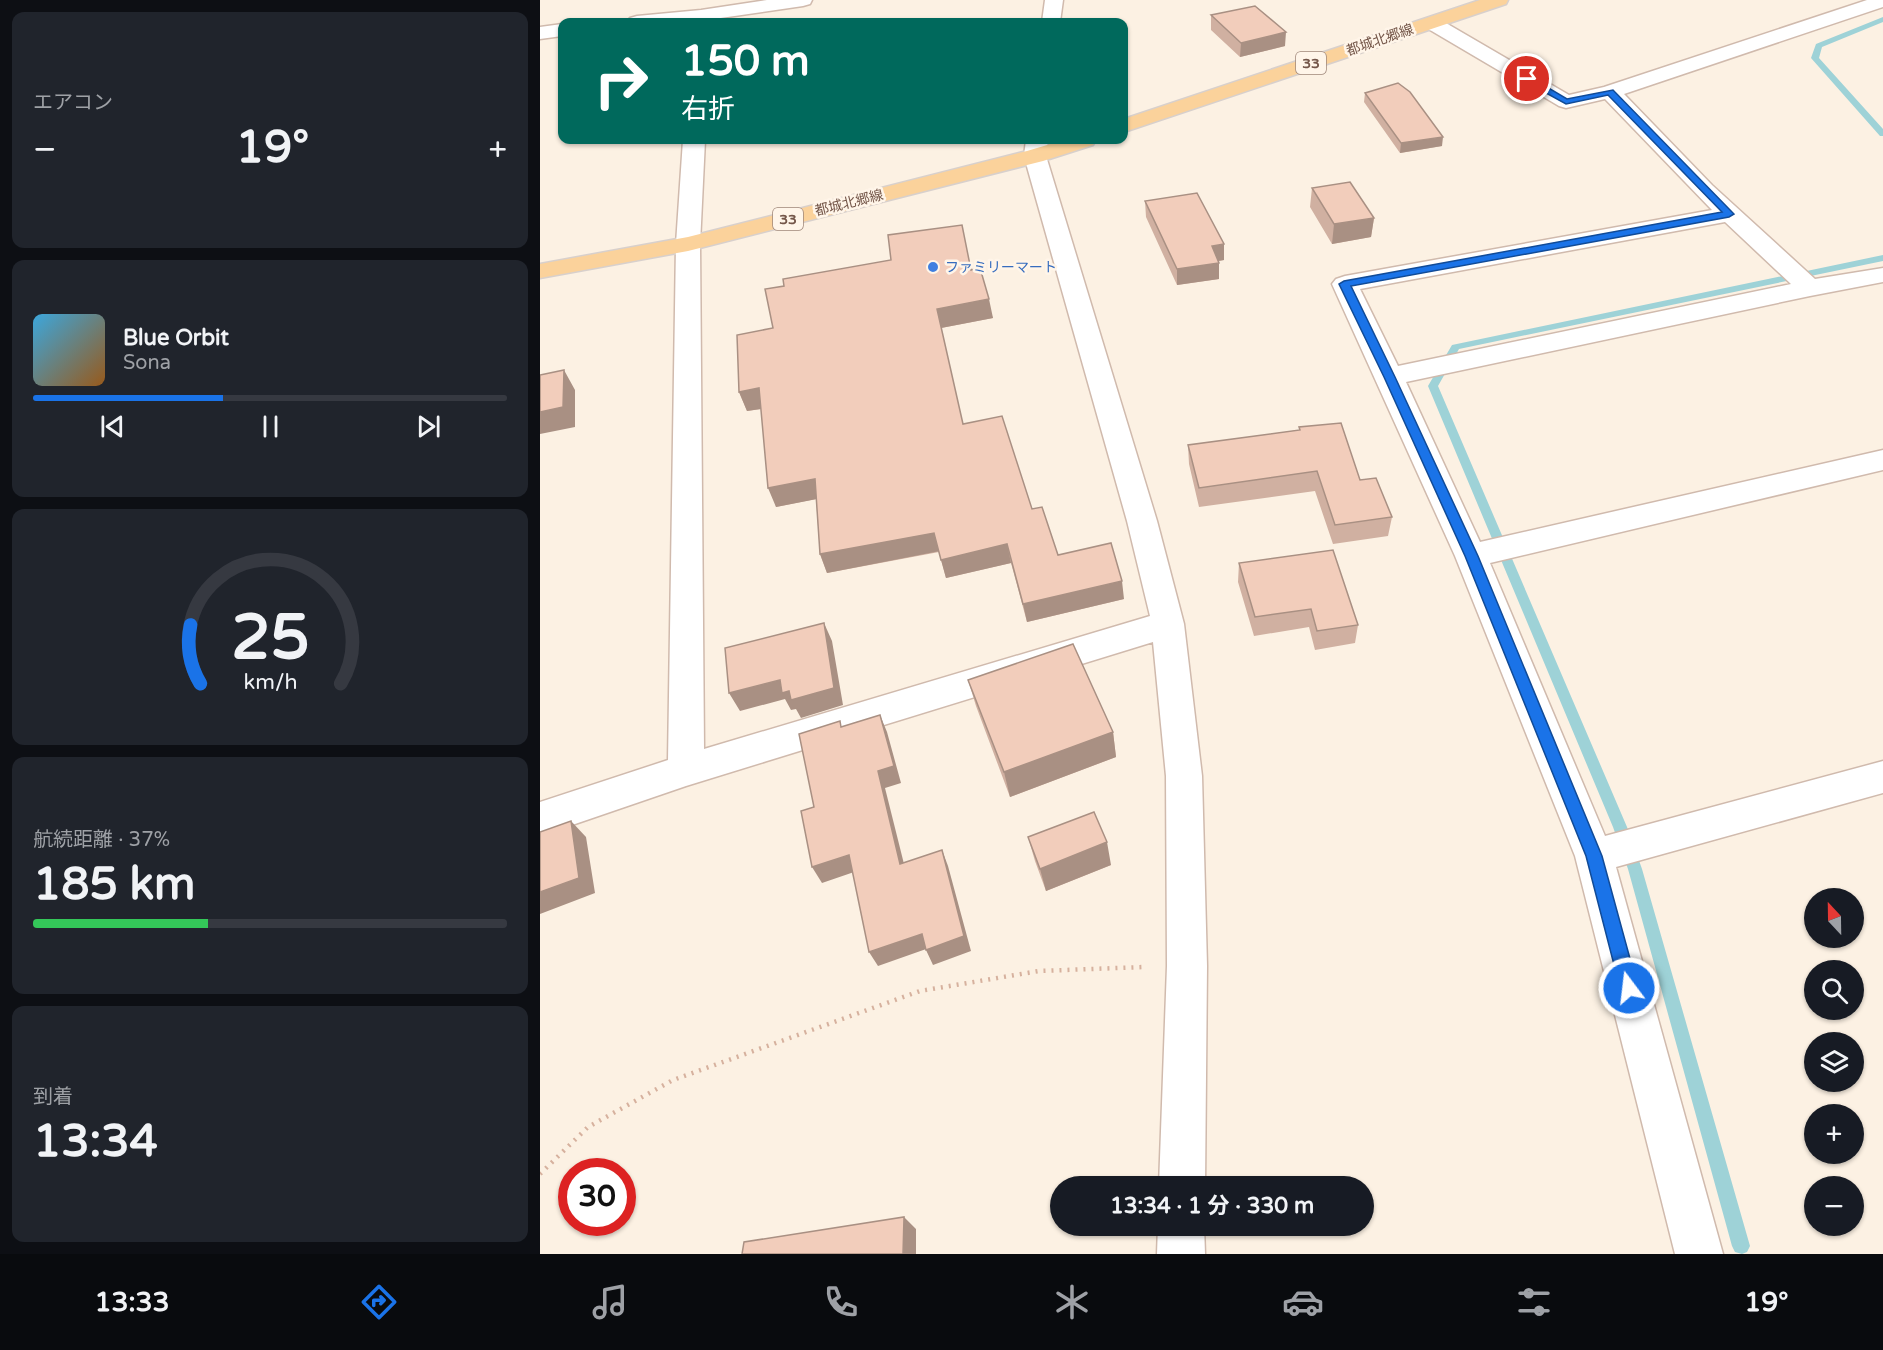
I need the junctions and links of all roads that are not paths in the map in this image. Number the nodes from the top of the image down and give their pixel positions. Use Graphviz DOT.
graph roads {
  1 [pos="804,0"];
  2 [pos="1054,0"];
  3 [pos="1500,0"];
  4 [pos="1883,1"];
  5 [pos="702,13"];
  6 [pos="666,18"];
  7 [pos="1052,18"];
  8 [pos="1432,23"];
  9 [pos="558,31"];
  10 [pos="540,33"];
  11 [pos="1610,92"];
  12 [pos="1128,125"];
  13 [pos="694,144"];
  14 [pos="1060,144"];
  15 [pos="1036,148"];
  16 [pos="1729,214"];
  17 [pos="688,244"];
  18 [pos="540,271"];
  19 [pos="1883,275"];
  20 [pos="1810,288"];
  21 [pos="1390,377"];
  22 [pos="1883,460"];
  23 [pos="1471,556"];
  24 [pos="1168,624"];
  25 [pos="686,770"];
  26 [pos="1883,777"];
  27 [pos="540,819"];
  28 [pos="1594,856"];
  29 [pos="1182,1176"];
  30 [pos="1181,1236"];
  31 [pos="1181,1254"];
  32 [pos="1699,1254"];
  1 -- 5 [label="street"];
  2 -- 7 [label="street"];
  3 -- 8 [label="main road, 都城北郷線 / 33"];
  4 -- 11 [label="street"];
  5 -- 6 [label="street"];
  8 -- 11 [label="street"];
  8 -- 12 [label="main road, 都城北郷線 / 33"];
  9 -- 10 [label="street"];
  11 -- 16 [label="street"];
  13 -- 17 [label="street"];
  14 -- 15 [label="main road, 都城北郷線 / 33"];
  15 -- 17 [label="main road, 都城北郷線 / 33"];
  15 -- 24 [label="street"];
  16 -- 20 [label="street"];
  16 -- 21 [label="street"];
  17 -- 18 [label="main road, 都城北郷線 / 33"];
  17 -- 25 [label="street"];
  19 -- 20 [label="street"];
  20 -- 21 [label="street"];
  21 -- 23 [label="street"];
  22 -- 23 [label="street"];
  23 -- 28 [label="street"];
  24 -- 25 [label="street"];
  24 -- 29 [label="street"];
  25 -- 27 [label="street"];
  26 -- 28 [label="street"];
  28 -- 32 [label="street"];
  30 -- 31 [label="street"];
}
